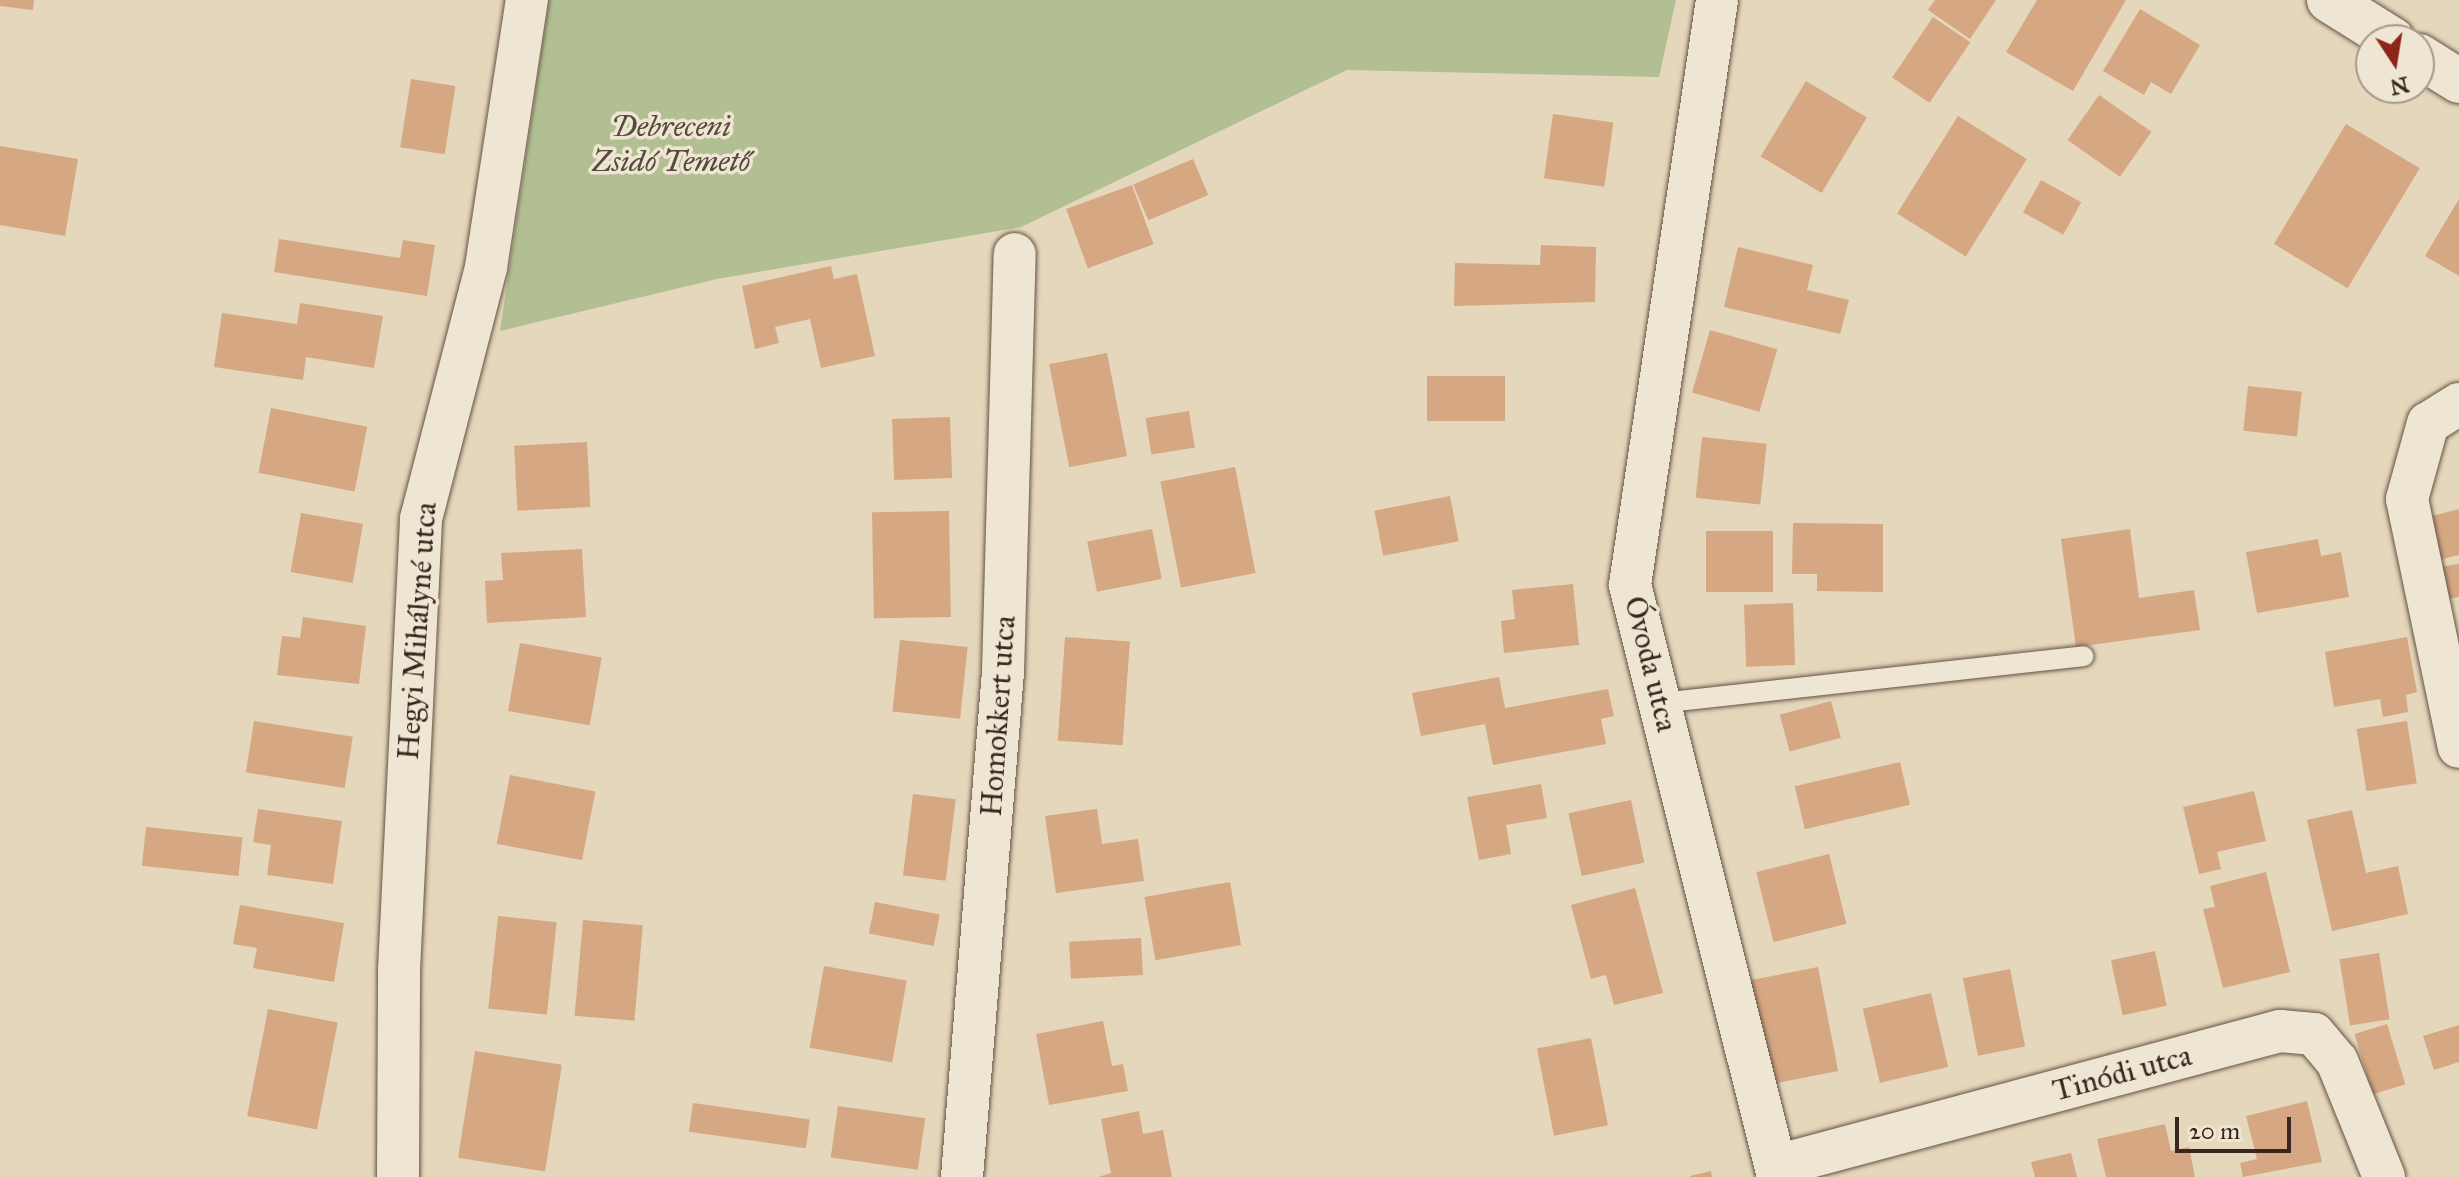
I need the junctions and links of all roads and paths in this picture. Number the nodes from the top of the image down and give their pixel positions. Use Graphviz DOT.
graph roads {
  1 [pos="527,0"];
  2 [pos="1717,0"];
  3 [pos="2329,0"];
  4 [pos="2367,24"];
  5 [pos="2435,66"];
  6 [pos="2459,81"];
  7 [pos="1015,254"];
  8 [pos="2459,404"];
  9 [pos="2083,656"];
  10 [pos="1660,703"];
  11 [pos="2459,747"];
  12 [pos="1777,1172"];
  13 [pos="398,1177"];
  14 [pos="962,1177"];
  15 [pos="2384,1177"];
  1 -- 13 [label="street, Hegyi Mihályné utca"];
  2 -- 10 [label="street, Óvoda utca"];
  3 -- 4 [label="street"];
  5 -- 6 [label="street"];
  7 -- 14 [label="street, Homokkert utca"];
  8 -- 11 [label="street"];
  9 -- 10 [label="lane"];
  10 -- 12 [label="street, Óvoda utca"];
  12 -- 15 [label="street, Tinódi utca"];
}
